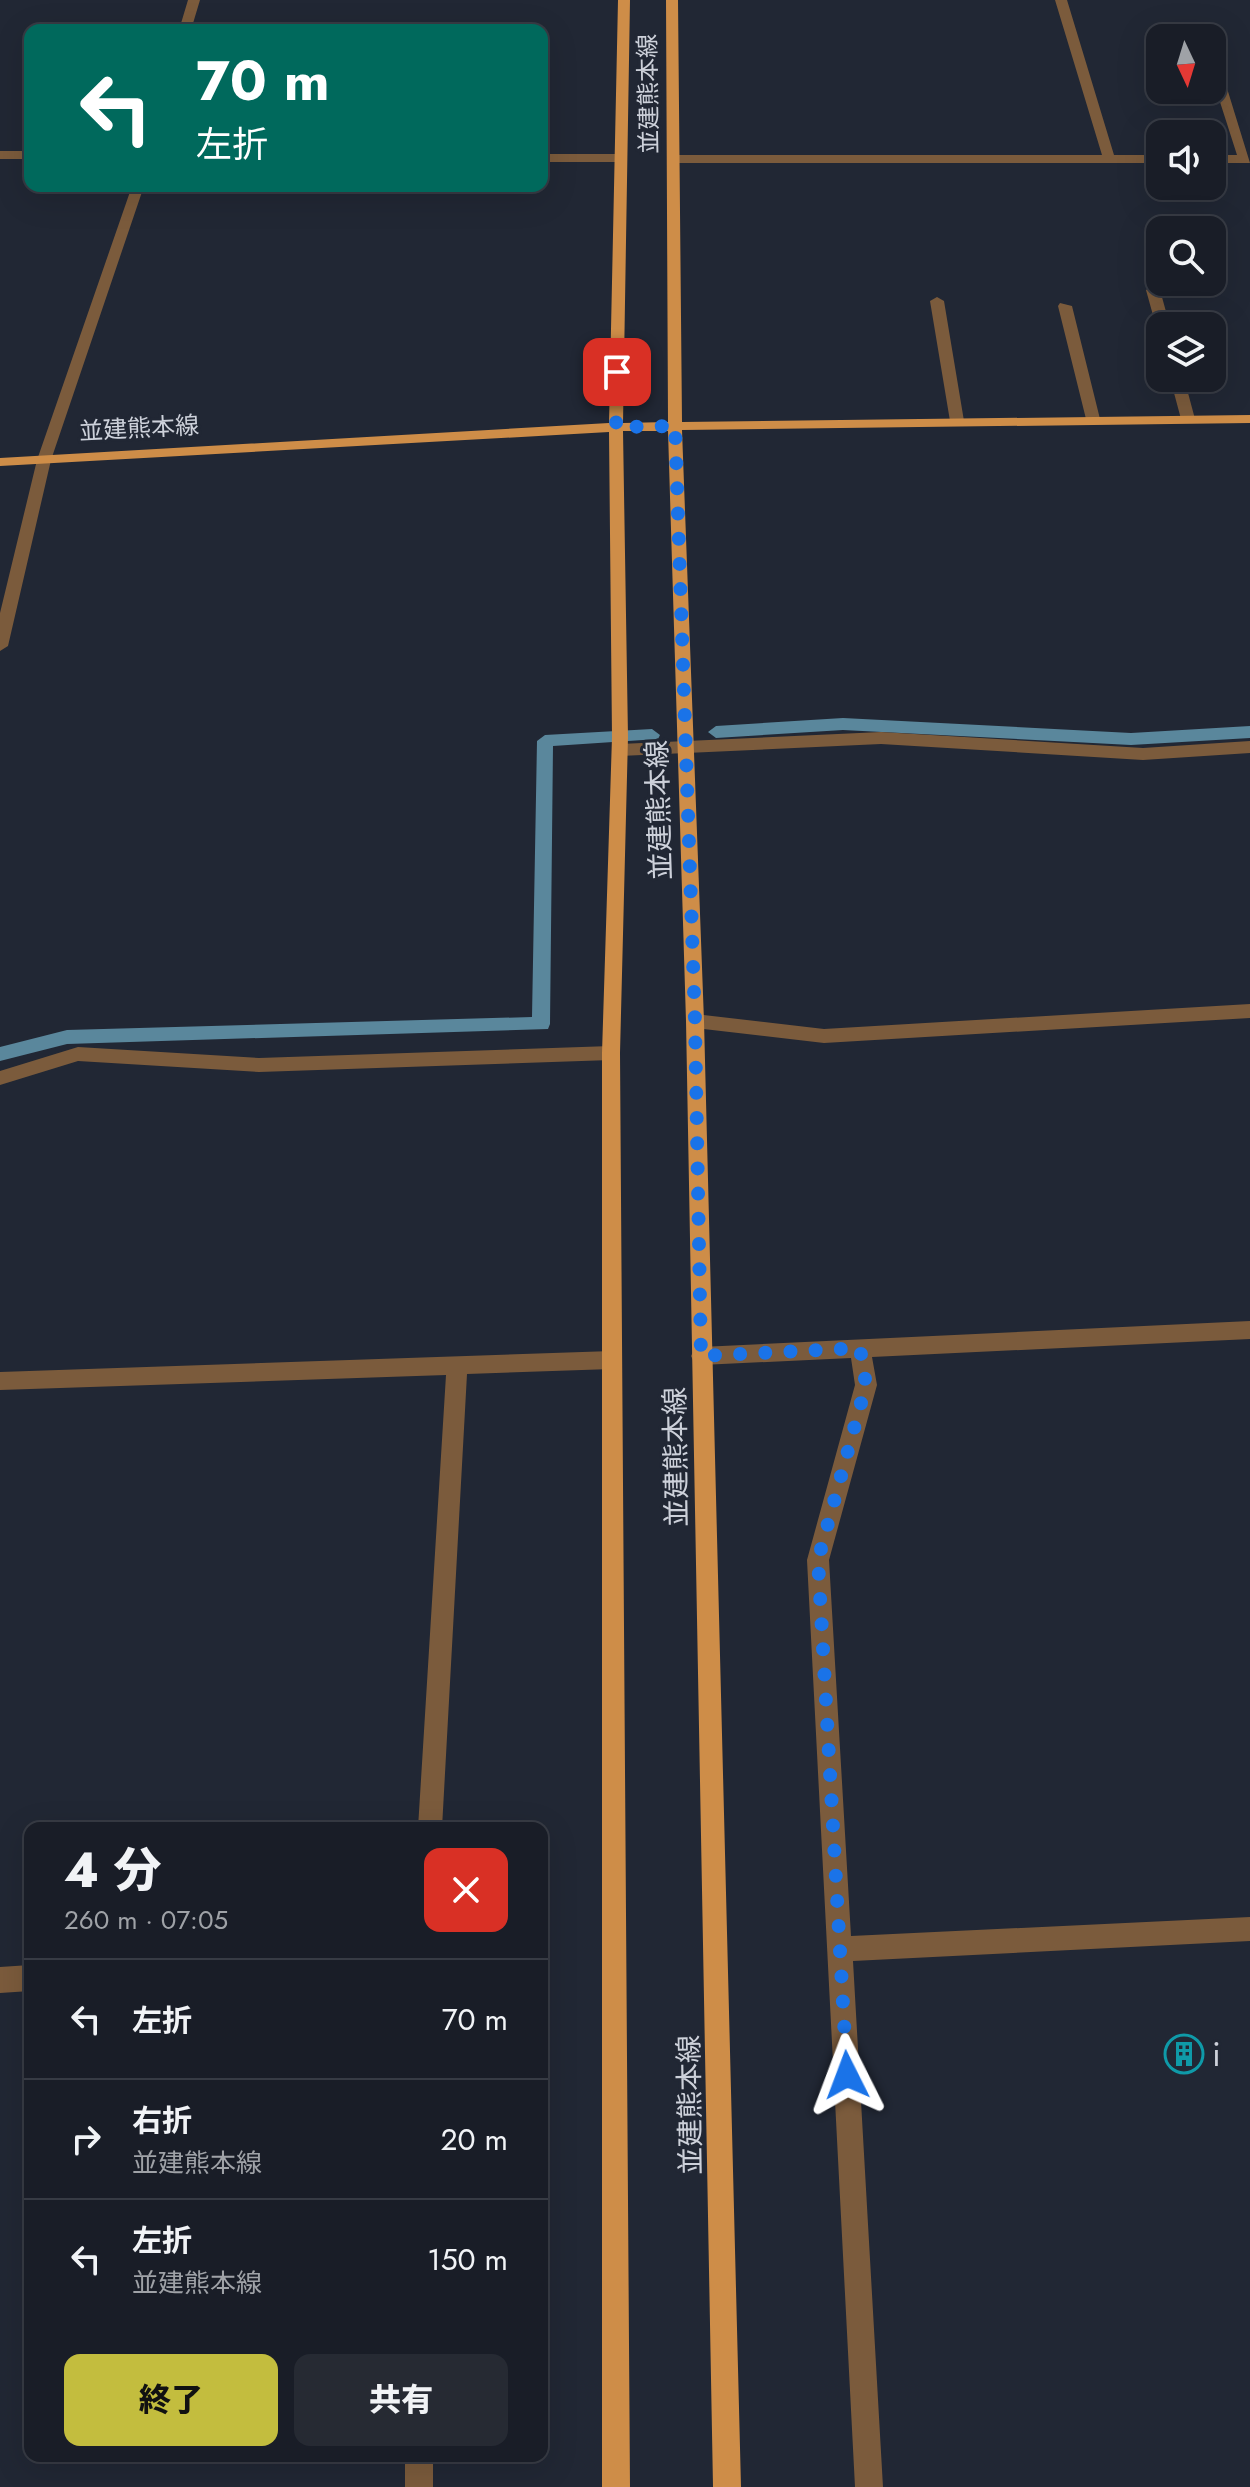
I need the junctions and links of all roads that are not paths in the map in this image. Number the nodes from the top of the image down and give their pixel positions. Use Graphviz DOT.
graph roads {
  1 [pos="194,0"];
  2 [pos="624,0"];
  3 [pos="672,0"];
  4 [pos="1061,0"];
  5 [pos="187,24"];
  6 [pos="1226,99"];
  7 [pos="0,155"];
  8 [pos="24,155"];
  9 [pos="548,158"];
  10 [pos="621,158"];
  11 [pos="675,159"];
  12 [pos="1109,159"];
  13 [pos="1146,159"];
  14 [pos="1226,159"];
  15 [pos="1247,159"];
  16 [pos="136,192"];
  17 [pos="937,301"];
  18 [pos="1065,306"];
  19 [pos="1181,392"];
  20 [pos="1093,419"];
  21 [pos="1188,419"];
  22 [pos="1250,419"];
  23 [pos="957,421"];
  24 [pos="675,426"];
  25 [pos="616,427"];
  26 [pos="44,460"];
  27 [pos="0,462"];
  28 [pos="0,646"];
  29 [pos="685,747"];
  30 [pos="1250,747"];
  31 [pos="620,750"];
  32 [pos="1250,1011"];
  33 [pos="695,1021"];
  34 [pos="611,1053"];
  35 [pos="0,1078"];
  36 [pos="1250,1330"];
  37 [pos="860,1348"];
  38 [pos="701,1356"];
  39 [pos="612,1360"];
  40 [pos="457,1366"];
  41 [pos="0,1381"];
  42 [pos="430,1822"];
  43 [pos="1250,1929"];
  44 [pos="841,1949"];
  45 [pos="24,1978"];
  46 [pos="0,1980"];
  47 [pos="419,2462"];
  48 [pos="419,2487"];
  49 [pos="616,2487"];
  50 [pos="727,2487"];
  51 [pos="869,2487"];
  1 -- 5 [label="street"];
  2 -- 10 [label="main road, 並建熊本線"];
  3 -- 11 [label="main road, 並建熊本線"];
  4 -- 12 [label="street"];
  6 -- 15 [label="street"];
  7 -- 8 [label="street"];
  9 -- 10 [label="street"];
  10 -- 25 [label="main road, 並建熊本線"];
  11 -- 12 [label="street"];
  11 -- 24 [label="main road, 並建熊本線"];
  12 -- 13 [label="street"];
  14 -- 15 [label="street"];
  16 -- 26 [label="street"];
  17 -- 23 [label="street"];
  18 -- 20 [label="street"];
  19 -- 21 [label="street"];
  20 -- 21 [label="main road, 並建熊本線"];
  20 -- 23 [label="main road, 並建熊本線"];
  21 -- 22 [label="main road, 並建熊本線"];
  23 -- 24 [label="main road, 並建熊本線"];
  24 -- 25 [label="main road, 並建熊本線"];
  24 -- 29 [label="main road, 並建熊本線"];
  25 -- 26 [label="main road, 並建熊本線"];
  25 -- 31 [label="main road, 並建熊本線"];
  26 -- 27 [label="main road, 並建熊本線"];
  26 -- 28 [label="street"];
  29 -- 30 [label="street"];
  29 -- 31 [label="street"];
  29 -- 33 [label="main road, 並建熊本線"];
  31 -- 34 [label="main road, 並建熊本線"];
  32 -- 33 [label="street"];
  33 -- 38 [label="main road, 並建熊本線"];
  34 -- 35 [label="street"];
  34 -- 39 [label="main road, 並建熊本線"];
  36 -- 37 [label="street"];
  37 -- 38 [label="street"];
  37 -- 44 [label="street"];
  38 -- 50 [label="main road, 並建熊本線"];
  39 -- 40 [label="street"];
  39 -- 49 [label="main road, 並建熊本線"];
  40 -- 41 [label="street"];
  40 -- 42 [label="street"];
  43 -- 44 [label="street"];
  44 -- 51 [label="street"];
  45 -- 46 [label="street"];
  47 -- 48 [label="street"];
}
